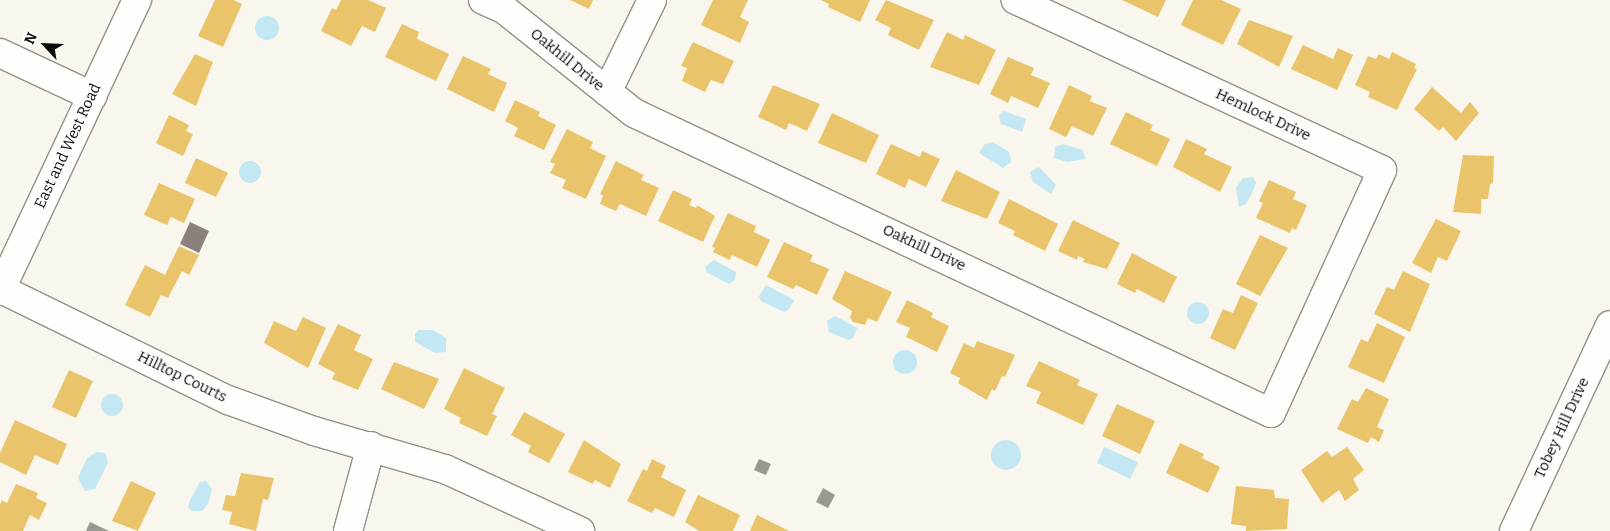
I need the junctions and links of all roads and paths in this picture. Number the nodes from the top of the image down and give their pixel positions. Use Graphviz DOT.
graph roads {
  1 [pos="137,0"];
  2 [pos="483,0"];
  3 [pos="652,0"];
  4 [pos="1016,0"];
  5 [pos="0,53"];
  6 [pos="608,92"];
  7 [pos="92,96"];
  8 [pos="0,290"];
  9 [pos="1324,300"];
  10 [pos="1610,326"];
  11 [pos="371,446"];
  12 [pos="348,531"];
  13 [pos="580,531"];
  14 [pos="1514,531"];
  1 -- 7 [label="street, East and West Road"];
  2 -- 6 [label="street, Oakhill Drive"];
  3 -- 6 [label="street"];
  4 -- 9 [label="street, Hemlock Drive"];
  5 -- 7 [label="street"];
  6 -- 9 [label="street, Oakhill Drive"];
  7 -- 8 [label="street, East and West Road"];
  8 -- 11 [label="street, Hilltop Courts"];
  10 -- 14 [label="street, Tobey Hill Drive"];
  11 -- 12 [label="street"];
  11 -- 13 [label="street, Hilltop Courts"];
}
